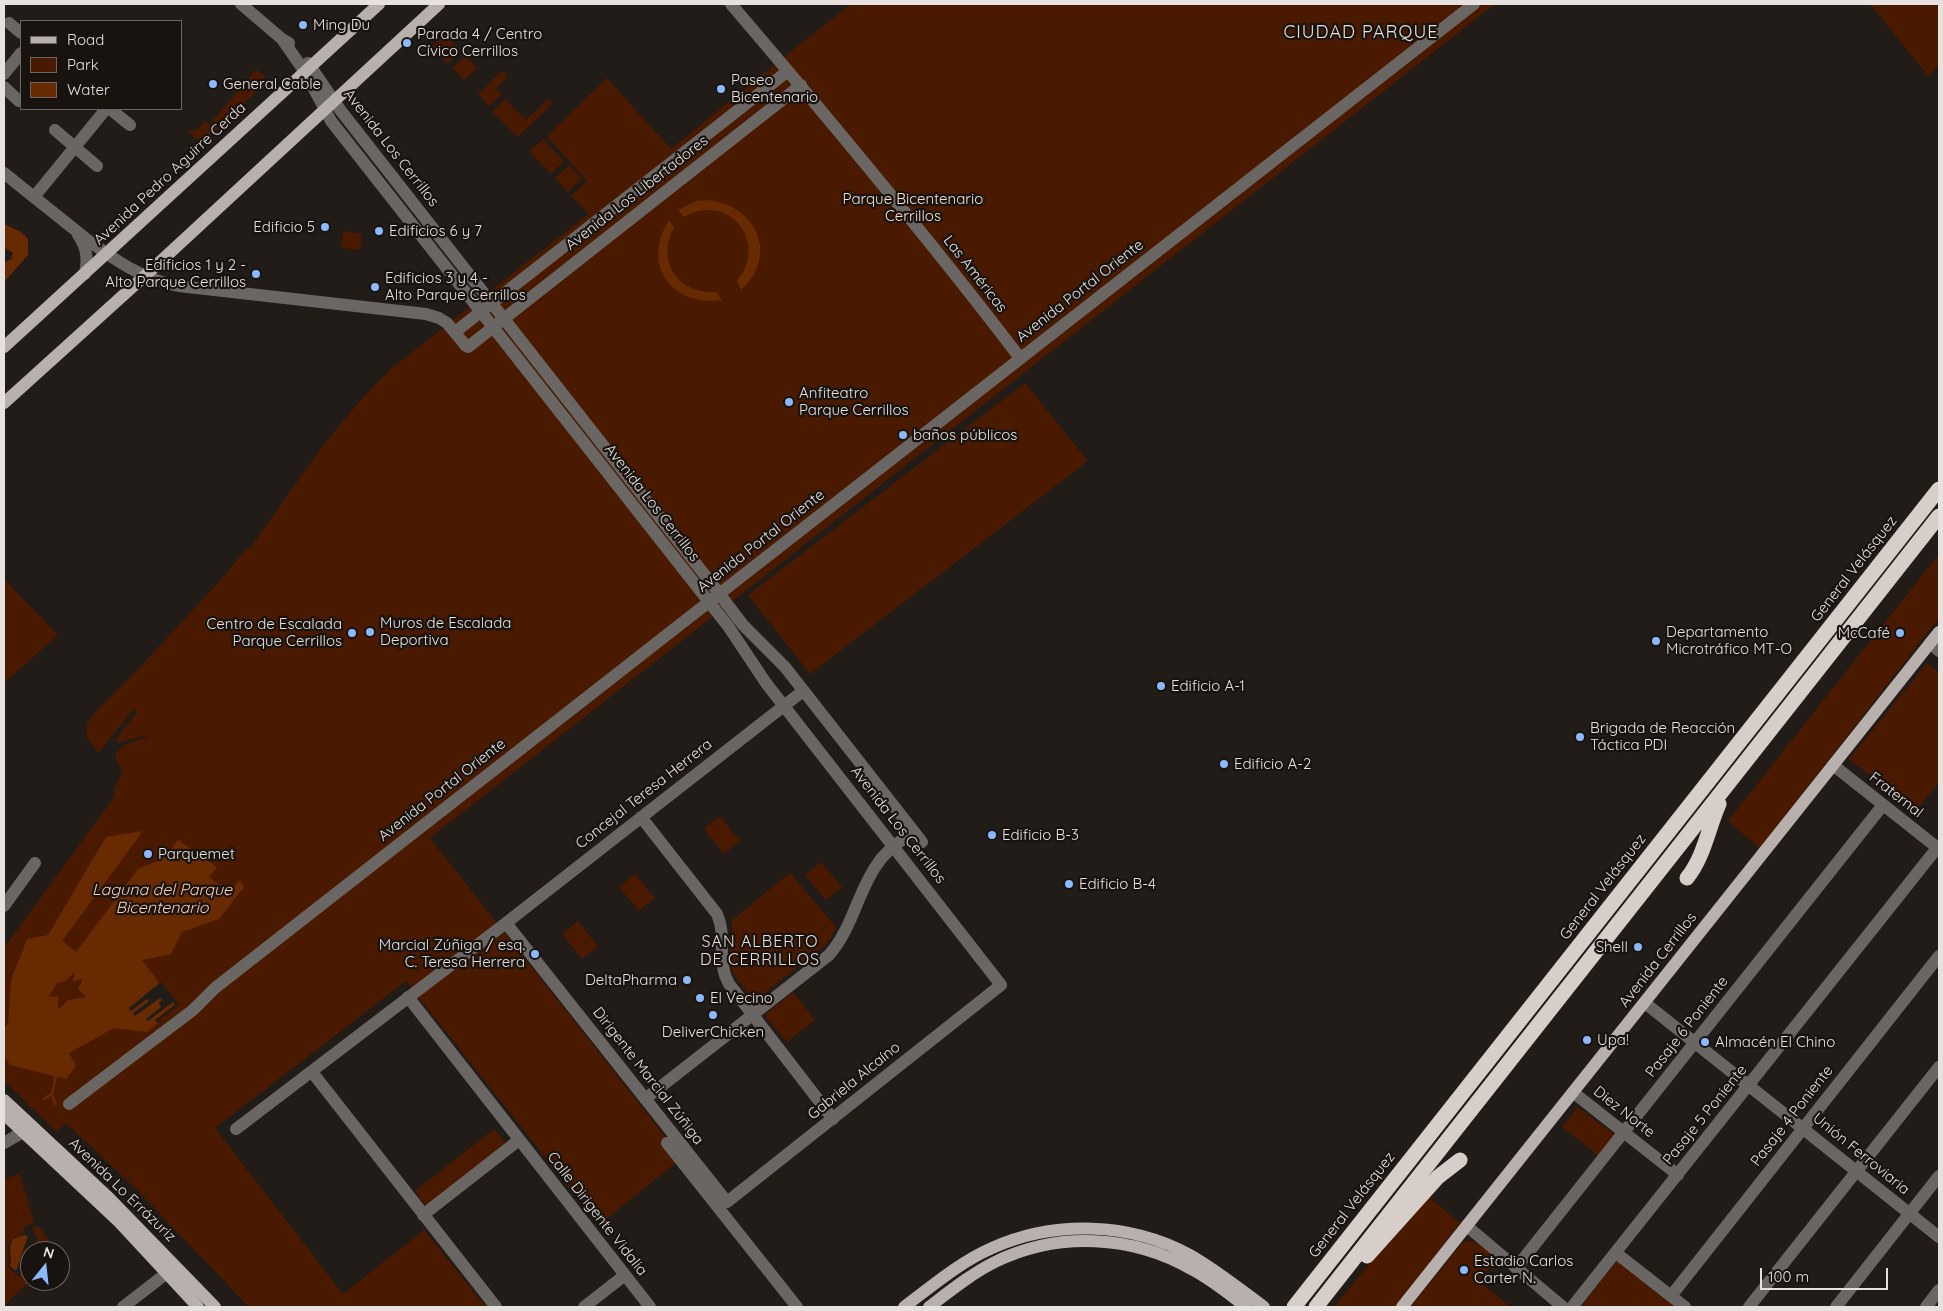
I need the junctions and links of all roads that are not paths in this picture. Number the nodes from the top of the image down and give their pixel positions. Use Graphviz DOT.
graph roads {
  1 [pos="241,4"];
  2 [pos="378,4"];
  3 [pos="439,4"];
  4 [pos="731,4"];
  5 [pos="1474,4"];
  6 [pos="9,23"];
  7 [pos="20,32"];
  8 [pos="20,54"];
  9 [pos="308,69"];
  10 [pos="788,71"];
  11 [pos="4,74"];
  12 [pos="801,85"];
  13 [pos="4,87"];
  14 [pos="19,101"];
  15 [pos="334,102"];
  16 [pos="105,110"];
  17 [pos="111,110"];
  18 [pos="324,111"];
  19 [pos="130,125"];
  20 [pos="55,130"];
  21 [pos="75,147"];
  22 [pos="97,166"];
  23 [pos="4,173"];
  24 [pos="34,197"];
  25 [pos="73,229"];
  26 [pos="107,254"];
  27 [pos="85,274"];
  28 [pos="146,276"];
  29 [pos="491,302"];
  30 [pos="481,310"];
  31 [pos="504,318"];
  32 [pos="494,327"];
  33 [pos="455,332"];
  34 [pos="4,347"];
  35 [pos="1020,358"];
  36 [pos="4,403"];
  37 [pos="1939,489"];
  38 [pos="1939,516"];
  39 [pos="714,598"];
  40 [pos="1939,632"];
  41 [pos="1935,647"];
  42 [pos="803,691"];
  43 [pos="784,705"];
  44 [pos="1833,765"];
  45 [pos="1727,785"];
  46 [pos="1883,804"];
  47 [pos="641,817"];
  48 [pos="913,831"];
  49 [pos="922,842"];
  50 [pos="894,846"];
  51 [pos="1938,848"];
  52 [pos="36,863"];
  53 [pos="1687,878"];
  54 [pos="4,906"];
  55 [pos="506,923"];
  56 [pos="1939,956"];
  57 [pos="1001,985"];
  58 [pos="408,997"];
  59 [pos="1645,1003"];
  60 [pos="752,1014"];
  61 [pos="1695,1043"];
  62 [pos="1939,1067"];
  63 [pos="312,1072"];
  64 [pos="1749,1086"];
  65 [pos="1574,1093"];
  66 [pos="645,1099"];
  67 [pos="4,1100"];
  68 [pos="69,1104"];
  69 [pos="4,1114"];
  70 [pos="833,1119"];
  71 [pos="1803,1128"];
  72 [pos="236,1129"];
  73 [pos="23,1132"];
  74 [pos="1625,1133"];
  75 [pos="519,1140"];
  76 [pos="4,1143"];
  77 [pos="667,1143"];
  78 [pos="1460,1160"];
  79 [pos="1857,1172"];
  80 [pos="1678,1175"];
  81 [pos="1939,1176"];
  82 [pos="727,1202"];
  83 [pos="1910,1214"];
  84 [pos="423,1215"];
  85 [pos="1468,1227"];
  86 [pos="1939,1237"];
  87 [pos="1616,1253"];
  88 [pos="1516,1268"];
  89 [pos="167,1273"];
  90 [pos="624,1275"];
  91 [pos="1939,1290"];
  92 [pos="1327,1293"];
  93 [pos="1671,1296"];
  94 [pos="124,1307"];
  95 [pos="198,1307"];
  96 [pos="215,1307"];
  97 [pos="496,1307"];
  98 [pos="584,1307"];
  99 [pos="650,1307"];
  100 [pos="797,1307"];
  101 [pos="904,1307"];
  102 [pos="929,1307"];
  103 [pos="1246,1307"];
  104 [pos="1264,1307"];
  105 [pos="1294,1307"];
  106 [pos="1316,1307"];
  107 [pos="1402,1307"];
  108 [pos="1563,1307"];
  109 [pos="1572,1307"];
  110 [pos="1685,1307"];
  111 [pos="1749,1307"];
  112 [pos="1836,1307"];
  113 [pos="1926,1307"];
  1 -- 9 [label="street, Avenida Los Cerrillos"];
  2 -- 9 [label="main road, Avenida Pedro Aguirre Cerda"];
  3 -- 15 [label="main road"];
  4 -- 10 [label="street, Las Américas"];
  5 -- 35 [label="street, Avenida Portal Oriente"];
  6 -- 7 [label="street"];
  8 -- 11 [label="street"];
  9 -- 15 [label="street, Avenida Los Cerrillos"];
  9 -- 18 [label="street, Avenida Los Cerrillos"];
  9 -- 26 [label="main road, Avenida Pedro Aguirre Cerda"];
  10 -- 12 [label="street, Las Américas"];
  10 -- 29 [label="street, Avenida Los Libertadores"];
  12 -- 31 [label="street, Avenida Los Libertadores"];
  12 -- 35 [label="street, Las Américas"];
  13 -- 14 [label="street"];
  15 -- 18 [label="main road"];
  15 -- 29 [label="street, Avenida Los Cerrillos"];
  16 -- 21 [label="street"];
  17 -- 19 [label="street"];
  18 -- 28 [label="main road"];
  18 -- 30 [label="street, Avenida Los Cerrillos"];
  20 -- 21 [label="street"];
  21 -- 22 [label="street"];
  21 -- 24 [label="street"];
  23 -- 24 [label="street"];
  24 -- 25 [label="street"];
  25 -- 26 [label="street"];
  25 -- 27 [label="street"];
  26 -- 27 [label="main road, Avenida Pedro Aguirre Cerda"];
  26 -- 28 [label="street"];
  27 -- 34 [label="main road, Avenida Pedro Aguirre Cerda"];
  28 -- 33 [label="street"];
  28 -- 36 [label="main road"];
  29 -- 30 [label="street, Avenida Los Libertadores"];
  29 -- 31 [label="street, Avenida Los Cerrillos"];
  30 -- 32 [label="street, Avenida Los Cerrillos"];
  30 -- 33 [label="street, Avenida Los Libertadores"];
  31 -- 32 [label="street, Avenida Los Libertadores"];
  31 -- 39 [label="street, Avenida Los Cerrillos"];
  32 -- 33 [label="street, Avenida Los Libertadores"];
  32 -- 39 [label="street, Avenida Los Cerrillos"];
  35 -- 39 [label="street, Avenida Portal Oriente"];
  37 -- 105 [label="highway, General Velásquez"];
  38 -- 45 [label="highway"];
  39 -- 42 [label="street, Avenida Los Cerrillos"];
  39 -- 43 [label="street, Avenida Los Cerrillos"];
  39 -- 68 [label="street, Avenida Portal Oriente"];
  40 -- 41 [label="main road, Avenida Cerrillos"];
  41 -- 44 [label="main road, Avenida Cerrillos"];
  42 -- 43 [label="street, Concejal Teresa Herrera"];
  42 -- 48 [label="street, Avenida Los Cerrillos"];
  43 -- 47 [label="street, Concejal Teresa Herrera"];
  43 -- 50 [label="street, Avenida Los Cerrillos"];
  44 -- 46 [label="street, Fraternal"];
  44 -- 59 [label="main road, Avenida Cerrillos"];
  45 -- 53 [label="highway"];
  45 -- 92 [label="highway"];
  46 -- 51 [label="street, Fraternal"];
  46 -- 61 [label="street, Pasaje 6 Poniente"];
  47 -- 55 [label="street, Concejal Teresa Herrera"];
  47 -- 60 [label="street"];
  48 -- 49 [label="street, Avenida Los Cerrillos"];
  48 -- 50 [label="street"];
  50 -- 57 [label="street, Avenida Los Cerrillos"];
  50 -- 60 [label="street"];
  51 -- 64 [label="street, Pasaje 5 Poniente"];
  52 -- 54 [label="street"];
  55 -- 58 [label="street, Concejal Teresa Herrera"];
  55 -- 66 [label="street, Dirigente Marcial Zúñiga"];
  56 -- 71 [label="street, Pasaje 4 Poniente"];
  57 -- 70 [label="street, Gabriela Alcaíno"];
  58 -- 63 [label="street, Concejal Teresa Herrera"];
  58 -- 75 [label="street, Calle Dirigente Vidalia"];
  59 -- 61 [label="street, Unión Ferroviaria"];
  59 -- 65 [label="main road, Avenida Cerrillos"];
  60 -- 66 [label="street"];
  60 -- 70 [label="street"];
  61 -- 64 [label="street, Unión Ferroviaria"];
  61 -- 74 [label="street, Pasaje 6 Poniente"];
  62 -- 79 [label="street"];
  63 -- 72 [label="street, Concejal Teresa Herrera"];
  63 -- 84 [label="street"];
  64 -- 71 [label="street, Unión Ferroviaria"];
  64 -- 80 [label="street, Pasaje 5 Poniente"];
  65 -- 74 [label="street, Diez Norte"];
  65 -- 85 [label="main road, Avenida Cerrillos"];
  66 -- 82 [label="street, Dirigente Marcial Zúñiga"];
  67 -- 96 [label="main road, Avenida Lo Errázuriz"];
  69 -- 73 [label="main road, Avenida Lo Errázuriz"];
  70 -- 82 [label="street, Gabriela Alcaíno"];
  71 -- 79 [label="street, Unión Ferroviaria"];
  71 -- 93 [label="street, Pasaje 4 Poniente"];
  73 -- 76 [label="street"];
  73 -- 89 [label="main road, Avenida Lo Errázuriz"];
  74 -- 80 [label="street, Diez Norte"];
  74 -- 88 [label="street, Pasaje 6 Poniente"];
  75 -- 84 [label="street"];
  75 -- 90 [label="street, Calle Dirigente Vidalia"];
  77 -- 100 [label="street"];
  78 -- 92 [label="highway"];
  79 -- 83 [label="street, Unión Ferroviaria"];
  79 -- 111 [label="street"];
  80 -- 87 [label="street, Pasaje 5 Poniente"];
  81 -- 83 [label="street"];
  83 -- 86 [label="street, Unión Ferroviaria"];
  83 -- 112 [label="street"];
  84 -- 97 [label="street"];
  85 -- 88 [label="street"];
  85 -- 107 [label="main road, Avenida Cerrillos"];
  87 -- 93 [label="street"];
  87 -- 109 [label="street, Pasaje 5 Poniente"];
  88 -- 108 [label="street"];
  89 -- 94 [label="street"];
  89 -- 95 [label="main road, Avenida Lo Errázuriz"];
  90 -- 98 [label="street"];
  90 -- 99 [label="street, Calle Dirigente Vidalia"];
  91 -- 113 [label="street"];
  92 -- 106 [label="highway"];
  93 -- 110 [label="street"];
  101 -- 104 [label="main road"];
  102 -- 103 [label="main road"];
}
